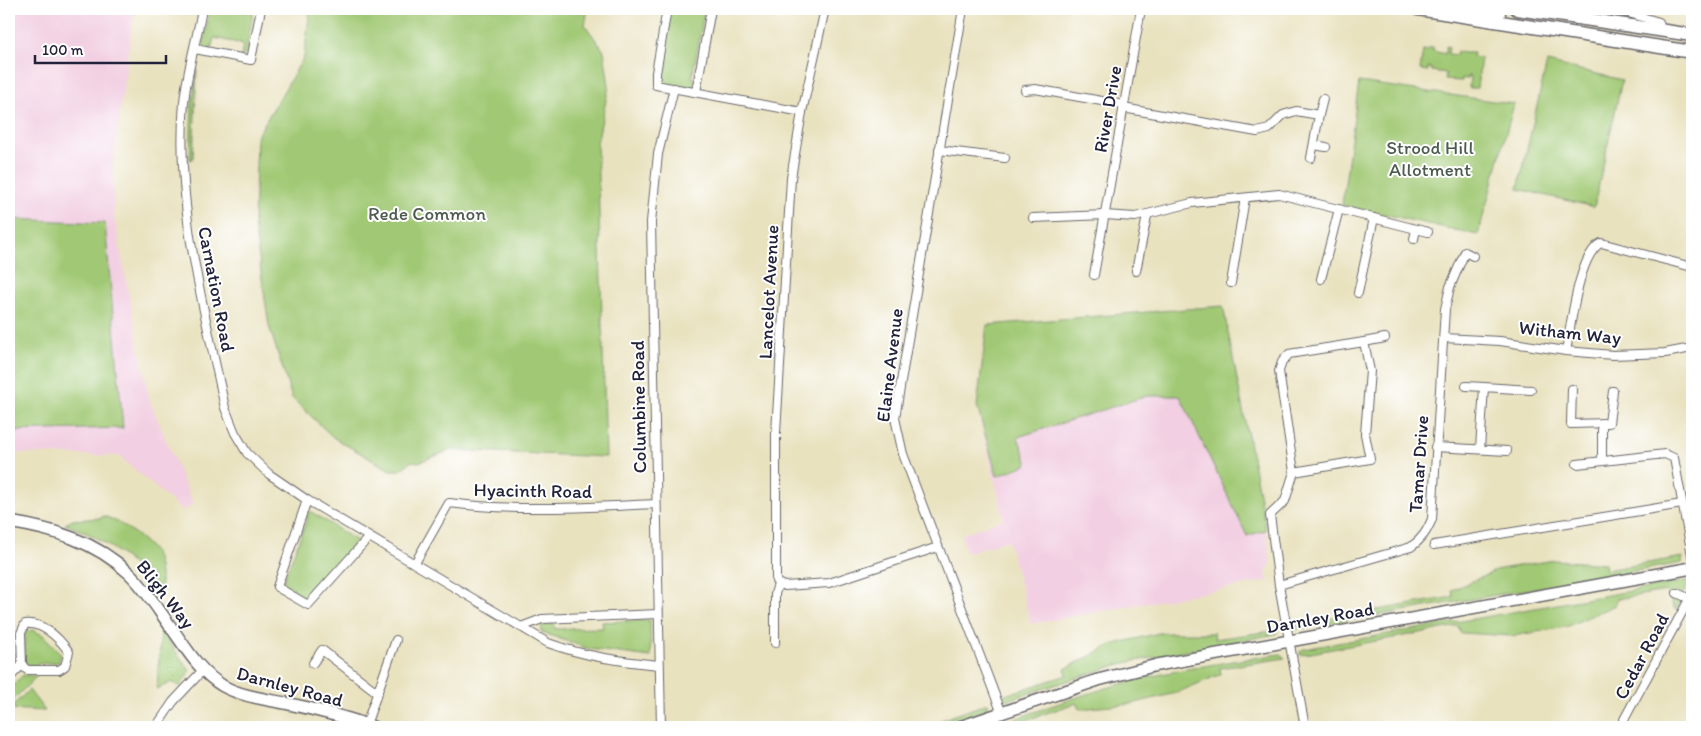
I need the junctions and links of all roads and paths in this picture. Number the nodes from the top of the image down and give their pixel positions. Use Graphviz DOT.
graph roads {
  1 [pos="202,9"];
  2 [pos="260,9"];
  3 [pos="667,9"];
  4 [pos="711,9"];
  5 [pos="825,9"];
  6 [pos="963,9"];
  7 [pos="1141,9"];
  8 [pos="1418,9"];
  9 [pos="1477,9"];
  10 [pos="1517,9"];
  11 [pos="1615,9"];
  12 [pos="1560,12"];
  13 [pos="1528,27"];
  14 [pos="1661,31"];
  15 [pos="1692,35"];
  16 [pos="1651,46"];
  17 [pos="195,49"];
  18 [pos="1692,52"];
  19 [pos="674,88"];
  20 [pos="1026,90"];
  21 [pos="696,92"];
  22 [pos="1322,99"];
  23 [pos="1124,106"];
  24 [pos="802,112"];
  25 [pos="1319,115"];
  26 [pos="1314,145"];
  27 [pos="1326,148"];
  28 [pos="939,150"];
  29 [pos="1005,158"];
  30 [pos="1311,158"];
  31 [pos="1245,198"];
  32 [pos="1339,208"];
  33 [pos="1105,214"];
  34 [pos="1147,216"];
  35 [pos="1033,218"];
  36 [pos="1374,218"];
  37 [pos="1416,229"];
  38 [pos="1428,232"];
  39 [pos="1414,239"];
  40 [pos="1473,256"];
  41 [pos="1692,267"];
  42 [pos="1136,270"];
  43 [pos="1094,275"];
  44 [pos="1322,279"];
  45 [pos="1231,283"];
  46 [pos="1358,293"];
  47 [pos="1385,338"];
  48 [pos="1444,338"];
  49 [pos="1364,342"];
  50 [pos="1692,348"];
  51 [pos="1566,352"];
  52 [pos="1466,386"];
  53 [pos="1484,387"];
  54 [pos="1572,389"];
  55 [pos="1531,390"];
  56 [pos="1613,392"];
  57 [pos="1602,423"];
  58 [pos="1435,447"];
  59 [pos="1480,449"];
  60 [pos="1507,450"];
  61 [pos="1602,461"];
  62 [pos="1577,464"];
  63 [pos="1294,472"];
  64 [pos="307,500"];
  65 [pos="656,504"];
  66 [pos="1682,504"];
  67 [pos="9,522"];
  68 [pos="369,537"];
  69 [pos="1434,545"];
  70 [pos="938,547"];
  71 [pos="1692,555"];
  72 [pos="415,563"];
  73 [pos="1692,568"];
  74 [pos="777,582"];
  75 [pos="1279,585"];
  76 [pos="1677,593"];
  77 [pos="1691,597"];
  78 [pos="658,614"];
  79 [pos="521,627"];
  80 [pos="396,640"];
  81 [pos="1289,640"];
  82 [pos="775,643"];
  83 [pos="312,664"];
  84 [pos="659,664"];
  85 [pos="22,665"];
  86 [pos="203,670"];
  87 [pos="9,678"];
  88 [pos="378,693"];
  89 [pos="1001,711"];
  90 [pos="369,726"];
  91 [pos="156,727"];
  92 [pos="661,727"];
  93 [pos="960,727"];
  94 [pos="1305,727"];
  95 [pos="1620,727"];
  1 -- 17 [label="street, Carnation Road"];
  2 -- 17 [label="street"];
  3 -- 19 [label="street"];
  4 -- 21 [label="street"];
  5 -- 24 [label="street, Lancelot Avenue"];
  6 -- 28 [label="street, Elaine Avenue"];
  7 -- 23 [label="street, River Drive"];
  8 -- 13 [label="main road"];
  9 -- 13 [label="main road"];
  10 -- 12 [label="main road"];
  11 -- 14 [label="street"];
  12 -- 14 [label="main road"];
  12 -- 16 [label="main road"];
  13 -- 16 [label="main road"];
  14 -- 15 [label="main road"];
  16 -- 18 [label="main road"];
  17 -- 64 [label="street, Carnation Road"];
  19 -- 21 [label="street"];
  19 -- 65 [label="street, Columbine Road"];
  20 -- 23 [label="street"];
  21 -- 24 [label="street"];
  22 -- 25 [label="street"];
  23 -- 25 [label="street"];
  23 -- 33 [label="street, River Drive"];
  24 -- 74 [label="street, Lancelot Avenue"];
  25 -- 26 [label="street"];
  26 -- 27 [label="street"];
  26 -- 30 [label="street"];
  28 -- 29 [label="street"];
  28 -- 70 [label="street, Elaine Avenue"];
  31 -- 32 [label="street"];
  31 -- 34 [label="street"];
  31 -- 45 [label="street"];
  32 -- 36 [label="street"];
  32 -- 44 [label="street"];
  33 -- 34 [label="street"];
  33 -- 35 [label="street"];
  33 -- 43 [label="street, River Drive"];
  34 -- 42 [label="street"];
  36 -- 37 [label="street"];
  36 -- 46 [label="street"];
  37 -- 38 [label="street"];
  37 -- 39 [label="street"];
  40 -- 48 [label="street, Tamar Drive"];
  41 -- 51 [label="street"];
  47 -- 49 [label="street"];
  48 -- 51 [label="street, Witham Way"];
  48 -- 58 [label="street, Tamar Drive"];
  49 -- 63 [label="street"];
  49 -- 63 [label="street"];
  50 -- 51 [label="street, Witham Way"];
  52 -- 53 [label="street"];
  53 -- 55 [label="street"];
  53 -- 59 [label="street"];
  54 -- 57 [label="street"];
  56 -- 57 [label="street"];
  57 -- 61 [label="street"];
  58 -- 59 [label="street"];
  58 -- 75 [label="street, Tamar Drive"];
  59 -- 60 [label="street"];
  61 -- 62 [label="street"];
  61 -- 66 [label="street"];
  63 -- 75 [label="street"];
  64 -- 68 [label="street, Carnation Road"];
  64 -- 68 [label="street"];
  65 -- 72 [label="street, Hyacinth Road"];
  65 -- 78 [label="street, Columbine Road"];
  66 -- 69 [label="street"];
  66 -- 71 [label="street"];
  67 -- 86 [label="street, Bligh Way"];
  68 -- 72 [label="street, Carnation Road"];
  70 -- 74 [label="street"];
  70 -- 89 [label="street, Elaine Avenue"];
  72 -- 79 [label="street, Carnation Road"];
  73 -- 81 [label="street, Darnley Road"];
  74 -- 82 [label="street, Lancelot Avenue"];
  75 -- 81 [label="street"];
  76 -- 77 [label="street, Cedar Road"];
  77 -- 95 [label="street, Cedar Road"];
  78 -- 79 [label="street"];
  78 -- 84 [label="street, Columbine Road"];
  79 -- 84 [label="street, Carnation Road"];
  80 -- 88 [label="street"];
  81 -- 89 [label="street, Darnley Road"];
  81 -- 94 [label="street"];
  83 -- 88 [label="street"];
  84 -- 92 [label="street, Columbine Road"];
  85 -- 85 [label="street"];
  85 -- 87 [label="street"];
  86 -- 90 [label="street, Darnley Road"];
  86 -- 91 [label="street"];
  88 -- 90 [label="street"];
  89 -- 93 [label="street, Darnley Road"];
}
